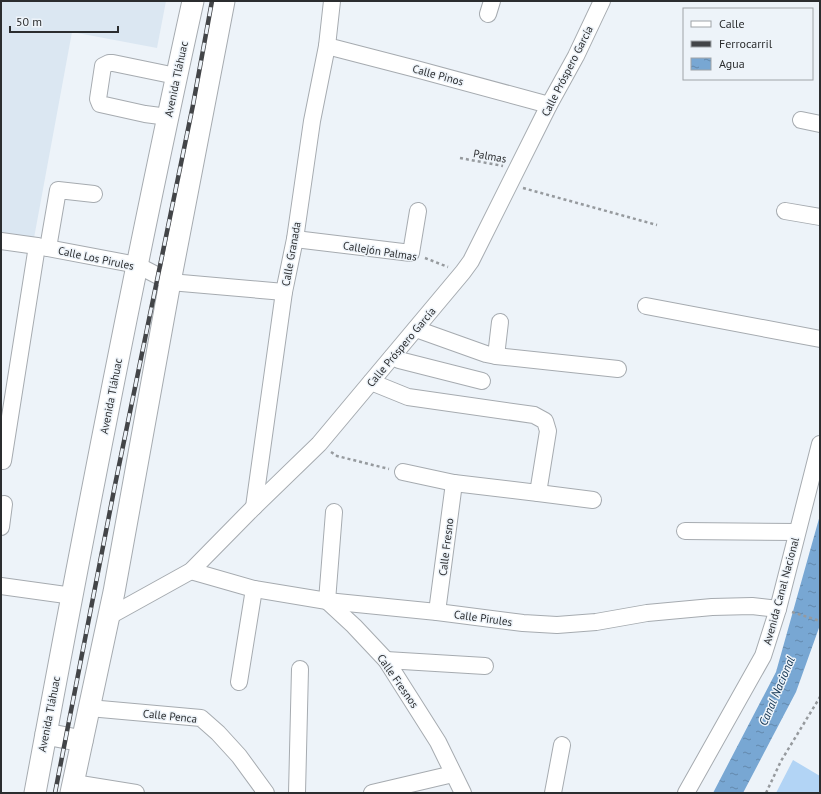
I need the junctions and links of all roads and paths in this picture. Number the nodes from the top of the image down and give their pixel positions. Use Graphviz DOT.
graph roads {
  1 [pos="193,1"];
  2 [pos="224,1"];
  3 [pos="332,1"];
  4 [pos="602,1"];
  5 [pos="327,46"];
  6 [pos="176,76"];
  7 [pos="549,104"];
  8 [pos="168,117"];
  9 [pos="801,120"];
  10 [pos="820,124"];
  11 [pos="460,158"];
  12 [pos="517,168"];
  13 [pos="509,184"];
  14 [pos="94,194"];
  15 [pos="418,211"];
  16 [pos="785,211"];
  17 [pos="820,217"];
  18 [pos="657,225"];
  19 [pos="295,239"];
  20 [pos="1,242"];
  21 [pos="43,247"];
  22 [pos="411,253"];
  23 [pos="137,265"];
  24 [pos="463,272"];
  25 [pos="170,282"];
  26 [pos="284,292"];
  27 [pos="646,306"];
  28 [pos="500,322"];
  29 [pos="416,329"];
  30 [pos="820,340"];
  31 [pos="496,356"];
  32 [pos="392,357"];
  33 [pos="618,369"];
  34 [pos="482,381"];
  35 [pos="371,382"];
  36 [pos="319,444"];
  37 [pos="820,444"];
  38 [pos="3,461"];
  39 [pos="403,472"];
  40 [pos="454,483"];
  41 [pos="538,493"];
  42 [pos="594,500"];
  43 [pos="4,504"];
  44 [pos="254,507"];
  45 [pos="334,512"];
  46 [pos="1,527"];
  47 [pos="685,531"];
  48 [pos="797,532"];
  49 [pos="191,572"];
  50 [pos="1,586"];
  51 [pos="254,589"];
  52 [pos="72,596"];
  53 [pos="326,601"];
  54 [pos="784,610"];
  55 [pos="438,612"];
  56 [pos="108,617"];
  57 [pos="820,620"];
  58 [pos="386,660"];
  59 [pos="485,666"];
  60 [pos="300,669"];
  61 [pos="239,682"];
  62 [pos="820,697"];
  63 [pos="89,708"];
  64 [pos="46,734"];
  65 [pos="82,741"];
  66 [pos="562,745"];
  67 [pos="453,774"];
  68 [pos="72,788"];
  69 [pos="392,791"];
  70 [pos="35,793"];
  71 [pos="136,793"];
  72 [pos="266,793"];
  73 [pos="297,793"];
  74 [pos="372,793"];
  75 [pos="463,793"];
  76 [pos="552,793"];
  77 [pos="686,793"];
  78 [pos="766,793"];
  1 -- 6 [label="main road, Avenida Tláhuac"];
  2 -- 25 [label="main road"];
  3 -- 5 [label="street, Calle Granada"];
  4 -- 7 [label="street, Calle Próspero García"];
  5 -- 7 [label="street, Calle Pinos"];
  5 -- 19 [label="street, Calle Granada"];
  6 -- 8 [label="main road, Avenida Tláhuac"];
  6 -- 8 [label="street"];
  7 -- 12 [label="street, Calle Próspero García"];
  8 -- 23 [label="main road, Avenida Tláhuac"];
  9 -- 10 [label="street"];
  11 -- 12 [label="path, Palmas"];
  12 -- 13 [label="street, Calle Próspero García"];
  13 -- 18 [label="path"];
  13 -- 24 [label="street, Calle Próspero García"];
  14 -- 21 [label="street"];
  15 -- 22 [label="street"];
  16 -- 17 [label="street"];
  19 -- 22 [label="street, Callejón Palmas"];
  19 -- 26 [label="street, Calle Granada"];
  20 -- 21 [label="street, Calle Los Pirules"];
  21 -- 23 [label="street, Calle Los Pirules"];
  21 -- 38 [label="street"];
  22 -- 24 [label="path, Callejón Palmas"];
  23 -- 25 [label="street, Calle Los Pirules"];
  23 -- 52 [label="main road, Avenida Tláhuac"];
  24 -- 29 [label="street, Calle Próspero García"];
  25 -- 26 [label="street, Calle Los Pirules"];
  25 -- 56 [label="main road"];
  26 -- 44 [label="street, Calle Granada"];
  27 -- 30 [label="street"];
  28 -- 31 [label="street"];
  29 -- 31 [label="street"];
  29 -- 32 [label="street, Calle Próspero García"];
  31 -- 33 [label="street"];
  32 -- 34 [label="street"];
  32 -- 35 [label="street, Calle Próspero García"];
  35 -- 36 [label="street, Calle Próspero García"];
  35 -- 41 [label="street"];
  36 -- 39 [label="path"];
  36 -- 44 [label="street, Calle Próspero García"];
  37 -- 48 [label="street, Avenida Canal Nacional"];
  39 -- 40 [label="street"];
  40 -- 41 [label="street"];
  40 -- 55 [label="street, Calle Fresno"];
  41 -- 42 [label="street"];
  43 -- 46 [label="street"];
  44 -- 49 [label="street, Calle Próspero García"];
  45 -- 53 [label="street"];
  47 -- 48 [label="street"];
  48 -- 54 [label="street, Avenida Canal Nacional"];
  49 -- 51 [label="street, Calle Pirules"];
  49 -- 56 [label="street, Calle Próspero García"];
  50 -- 52 [label="street"];
  51 -- 53 [label="street, Calle Pirules"];
  51 -- 61 [label="street"];
  52 -- 64 [label="main road, Avenida Tláhuac"];
  53 -- 55 [label="street, Calle Pirules"];
  53 -- 58 [label="street, Calle Fresnos"];
  54 -- 55 [label="street, Calle Pirules"];
  54 -- 57 [label="path"];
  54 -- 77 [label="street, Avenida Canal Nacional"];
  56 -- 63 [label="main road"];
  58 -- 59 [label="street"];
  58 -- 67 [label="street, Calle Fresnos"];
  60 -- 73 [label="street"];
  62 -- 78 [label="path"];
  63 -- 65 [label="main road"];
  63 -- 72 [label="street, Calle Penca"];
  64 -- 65 [label="main road"];
  64 -- 70 [label="main road, Avenida Tláhuac"];
  65 -- 68 [label="main road"];
  66 -- 76 [label="street"];
  67 -- 69 [label="street"];
  67 -- 75 [label="street, Calle Fresnos"];
  68 -- 71 [label="street"];
  69 -- 74 [label="street"];
}
